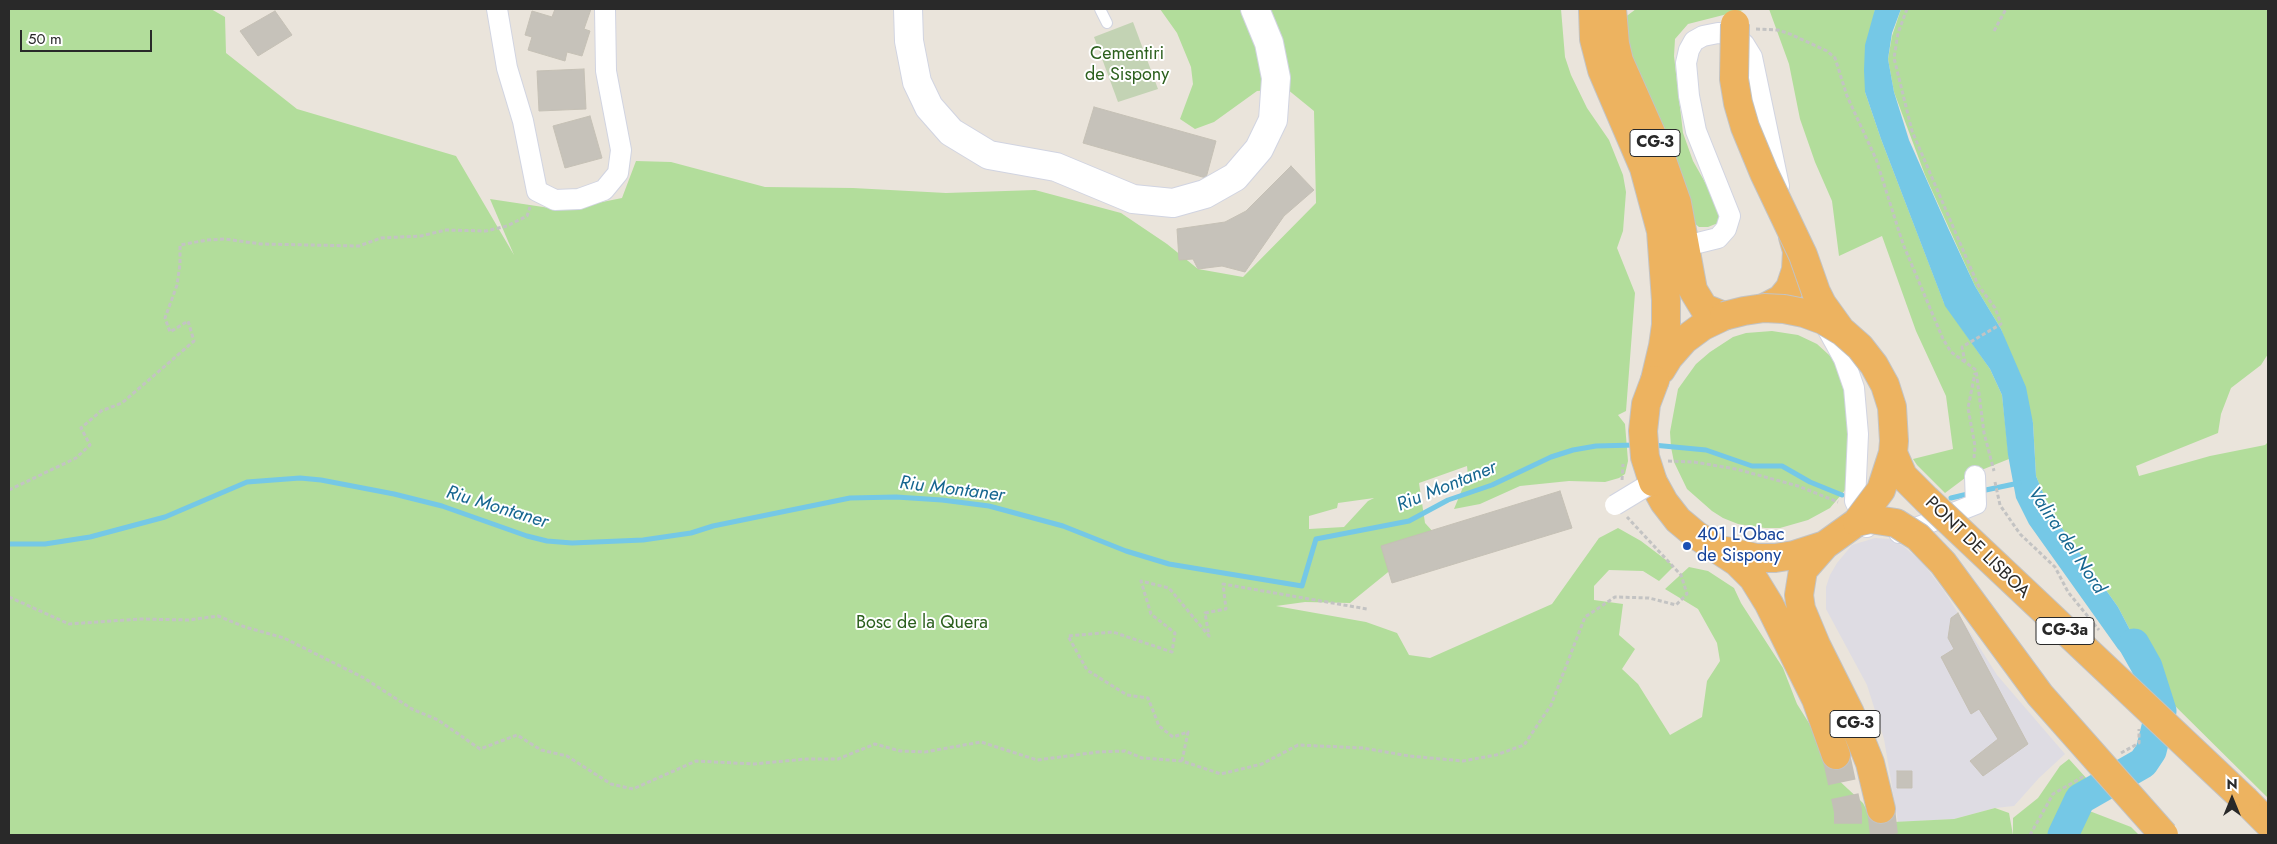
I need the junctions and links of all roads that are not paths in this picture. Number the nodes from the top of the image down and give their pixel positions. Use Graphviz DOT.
graph roads {
  1 [pos="497,9"];
  2 [pos="604,9"];
  3 [pos="908,9"];
  4 [pos="1100,9"];
  5 [pos="1255,9"];
  6 [pos="1592,9"];
  7 [pos="1611,9"];
  8 [pos="1107,23"];
  9 [pos="1744,27"];
  10 [pos="1598,53"];
  11 [pos="1792,233"];
  12 [pos="1686,246"];
  13 [pos="1678,279"];
  14 [pos="1764,308"];
  15 [pos="1724,316"];
  16 [pos="1843,332"];
  17 [pos="1655,380"];
  18 [pos="1893,453"];
  19 [pos="1656,471"];
  20 [pos="1975,476"];
  21 [pos="1619,507"];
  22 [pos="1856,512"];
  23 [pos="1826,545"];
  24 [pos="1715,547"];
  25 [pos="1836,755"];
  26 [pos="1881,809"];
  27 [pos="2268,822"];
  28 [pos="2164,835"];
  1 -- 2 [label="street"];
  3 -- 5 [label="main road"];
  4 -- 8 [label="lane"];
  6 -- 10 [label="highway, CG-3"];
  7 -- 10 [label="lane"];
  7 -- 12 [label="highway, CG-3"];
  9 -- 11 [label="highway, bridge"];
  10 -- 13 [label="highway, CG-3"];
  11 -- 14 [label="highway, bridge"];
  11 -- 16 [label="highway, bridge"];
  12 -- 13 [label="highway, CG-3"];
  12 -- 22 [label="street"];
  13 -- 15 [label="highway, CG-3"];
  13 -- 17 [label="highway, CG-3"];
  14 -- 15 [label="highway, CG-3, bridge"];
  14 -- 16 [label="highway, CG-3, bridge"];
  15 -- 17 [label="highway, CG-3"];
  16 -- 18 [label="highway, CG-3, bridge"];
  17 -- 19 [label="highway, CG-3, bridge"];
  18 -- 22 [label="highway, CG-3, bridge"];
  18 -- 27 [label="highway, PONT DE LISBOA / CG-3a, bridge"];
  19 -- 21 [label="street, bridge"];
  19 -- 24 [label="highway, CG-3"];
  20 -- 22 [label="street"];
  22 -- 23 [label="highway, CG-3"];
  22 -- 28 [label="highway, PONT DE LISBOA, bridge"];
  23 -- 24 [label="highway, CG-3"];
  23 -- 26 [label="highway, CG-3"];
  24 -- 25 [label="highway, CG-3"];
}
